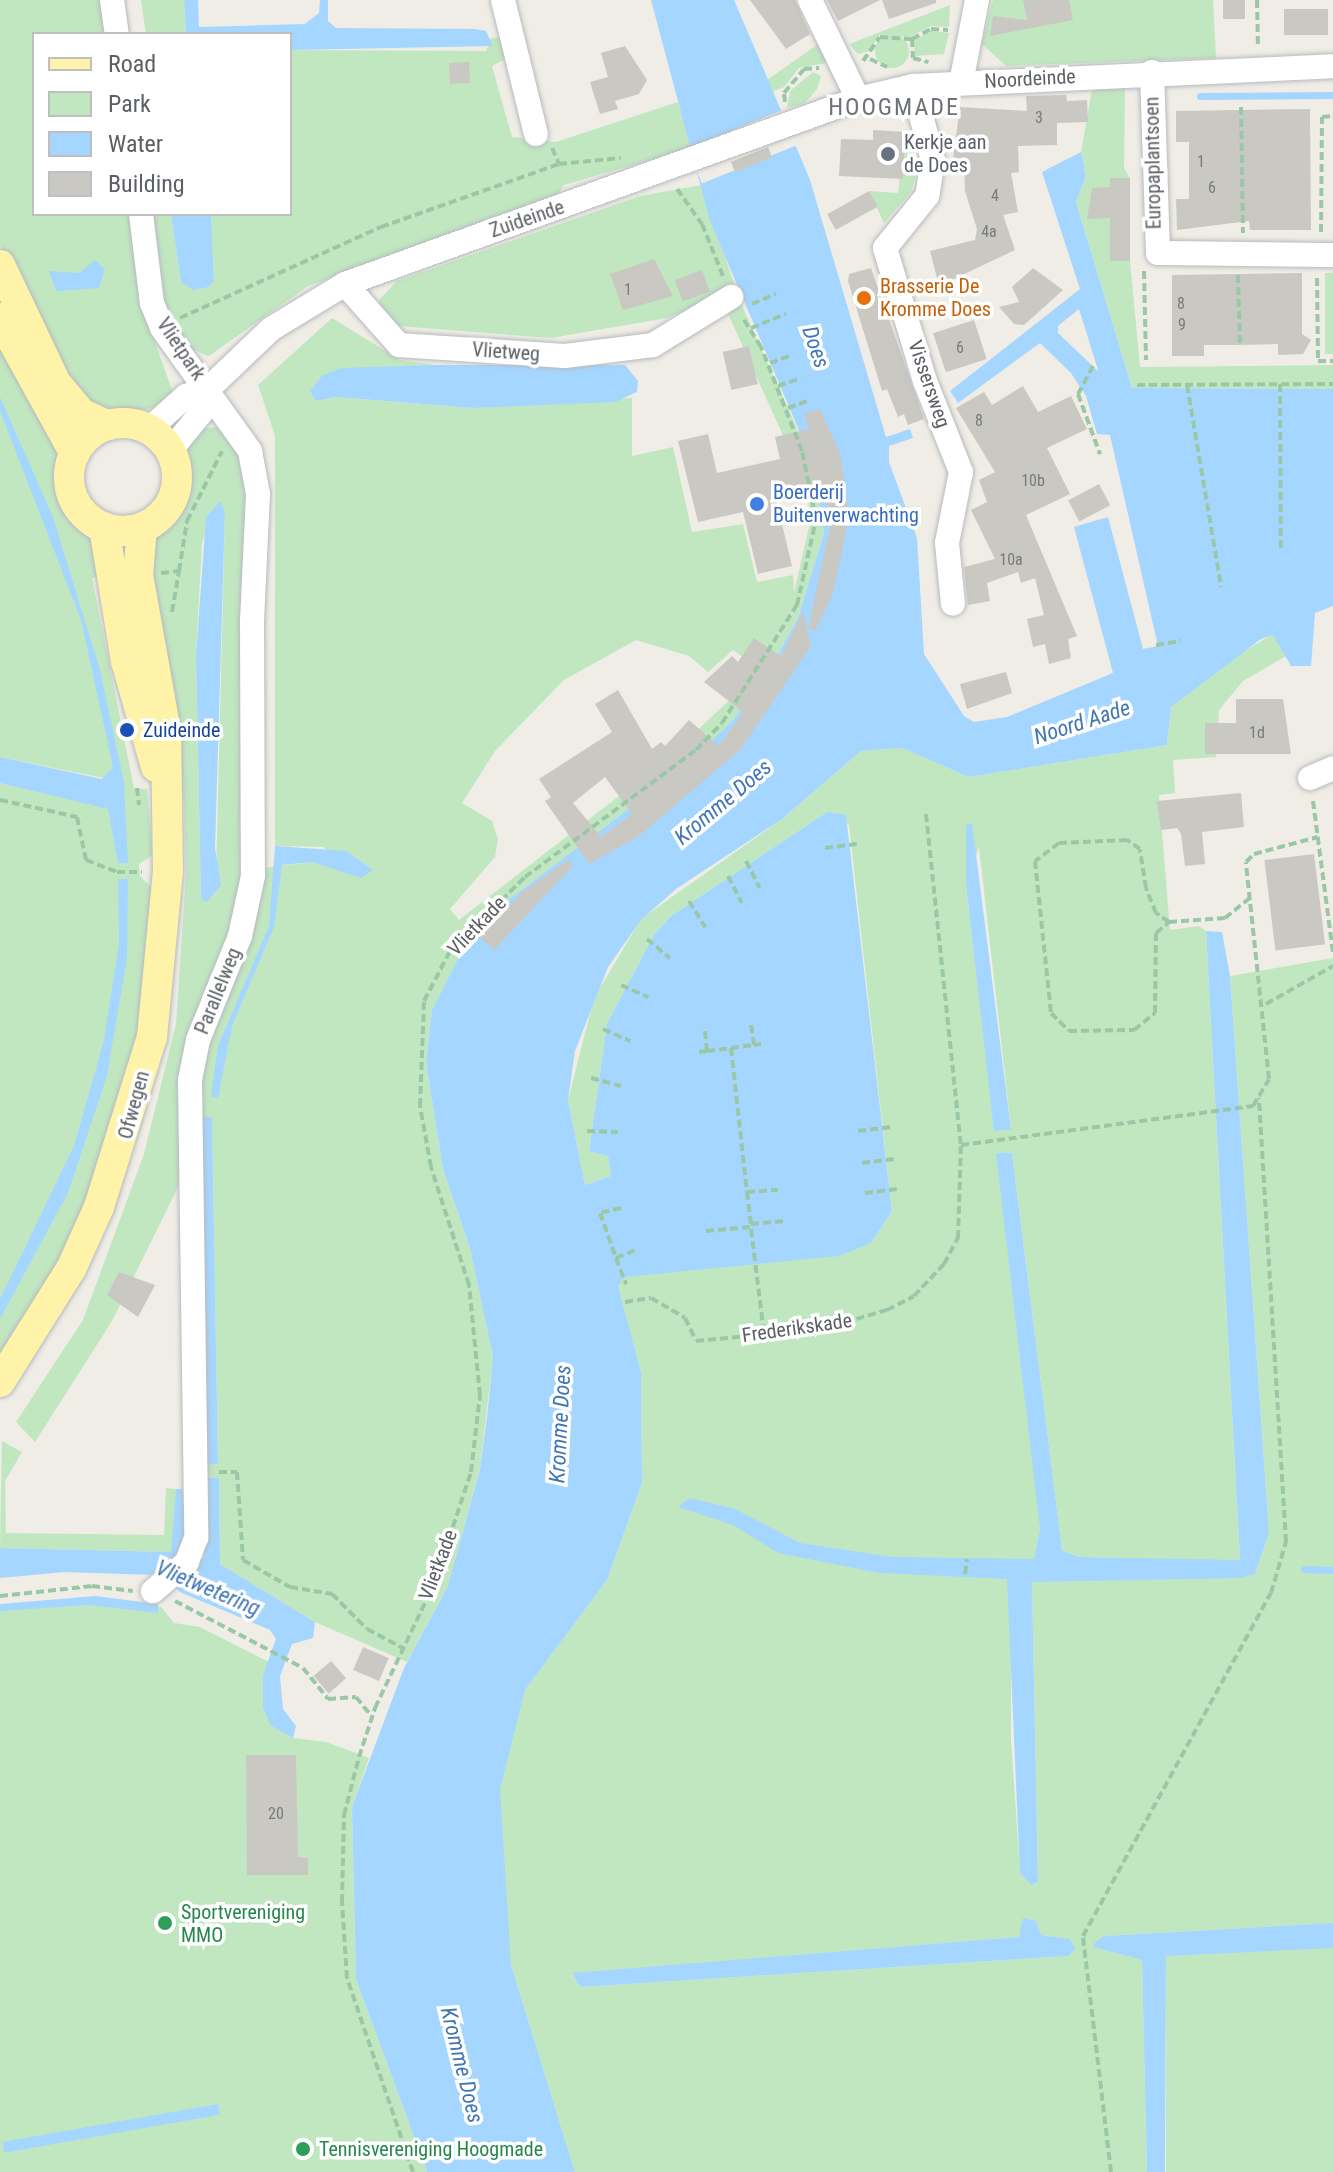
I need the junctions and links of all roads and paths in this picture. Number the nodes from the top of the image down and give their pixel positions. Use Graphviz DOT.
graph roads {
  1 [pos="112,0"];
  2 [pos="503,0"];
  3 [pos="810,0"];
  4 [pos="977,0"];
  5 [pos="1257,0"];
  6 [pos="117,32"];
  7 [pos="970,32"];
  8 [pos="913,58"];
  9 [pos="870,59"];
  10 [pos="1258,66"];
  11 [pos="1333,66"];
  12 [pos="836,67"];
  13 [pos="906,72"];
  14 [pos="1152,72"];
  15 [pos="961,83"];
  16 [pos="858,99"];
  17 [pos="1241,107"];
  18 [pos="1333,116"];
  19 [pos="789,119"];
  20 [pos="536,134"];
  21 [pos="629,157"];
  22 [pos="680,163"];
  23 [pos="141,216"];
  24 [pos="1158,253"];
  25 [pos="1324,255"];
  26 [pos="1240,256"];
  27 [pos="0,265"];
  28 [pos="345,284"];
  29 [pos="776,294"];
  30 [pos="740,302"];
  31 [pos="786,314"];
  32 [pos="0,318"];
  33 [pos="751,328"];
  34 [pos="1240,345"];
  35 [pos="792,355"];
  36 [pos="1146,360"];
  37 [pos="1333,361"];
  38 [pos="770,363"];
  39 [pos="1093,366"];
  40 [pos="801,378"];
  41 [pos="1280,384"];
  42 [pos="1333,384"];
  43 [pos="1137,385"];
  44 [pos="1187,385"];
  45 [pos="778,386"];
  46 [pos="208,389"];
  47 [pos="810,400"];
  48 [pos="788,408"];
  49 [pos="107,425"];
  50 [pos="149,429"];
  51 [pos="170,451"];
  52 [pos="75,454"];
  53 [pos="1100,454"];
  54 [pos="104,527"];
  55 [pos="142,527"];
  56 [pos="1281,549"];
  57 [pos="179,571"];
  58 [pos="1221,587"];
  59 [pos="953,604"];
  60 [pos="169,619"];
  61 [pos="1181,641"];
  62 [pos="1156,645"];
  63 [pos="1333,768"];
  64 [pos="1310,778"];
  65 [pos="166,799"];
  66 [pos="0,800"];
  67 [pos="926,814"];
  68 [pos="1318,837"];
  69 [pos="857,844"];
  70 [pos="825,848"];
  71 [pos="746,861"];
  72 [pos="149,872"];
  73 [pos="728,876"];
  74 [pos="760,888"];
  75 [pos="1251,897"];
  76 [pos="689,901"];
  77 [pos="742,903"];
  78 [pos="1169,922"];
  79 [pos="705,927"];
  80 [pos="647,939"];
  81 [pos="1333,953"];
  82 [pos="670,958"];
  83 [pos="1333,966"];
  84 [pos="621,985"];
  85 [pos="648,997"];
  86 [pos="1266,1004"];
  87 [pos="751,1025"];
  88 [pos="603,1029"];
  89 [pos="705,1031"];
  90 [pos="630,1041"];
  91 [pos="731,1048"];
  92 [pos="707,1051"];
  93 [pos="699,1052"];
  94 [pos="591,1078"];
  95 [pos="621,1086"];
  96 [pos="1259,1098"];
  97 [pos="891,1127"];
  98 [pos="587,1131"];
  99 [pos="858,1131"];
  100 [pos="618,1132"];
  101 [pos="961,1145"];
  102 [pos="894,1159"];
  103 [pos="862,1163"];
  104 [pos="897,1189"];
  105 [pos="778,1190"];
  106 [pos="747,1192"];
  107 [pos="865,1193"];
  108 [pos="621,1208"];
  109 [pos="783,1221"];
  110 [pos="751,1227"];
  111 [pos="706,1231"];
  112 [pos="636,1250"];
  113 [pos="616,1258"];
  114 [pos="626,1284"];
  115 [pos="625,1302"];
  116 [pos="764,1334"];
  117 [pos="0,1382"];
  118 [pos="197,1479"];
  119 [pos="967,1559"];
  120 [pos="965,1574"];
  121 [pos="157,1588"];
  122 [pos="0,1596"];
  123 [pos="402,1648"];
  124 [pos="372,1715"];
  125 [pos="413,2172"];
  126 [pos="1111,2172"];
  1 -- 6 [label="street"];
  2 -- 20 [label="street"];
  3 -- 12 [label="street"];
  4 -- 7 [label="street"];
  5 -- 10 [label="path"];
  7 -- 9 [label="path"];
  7 -- 15 [label="street"];
  8 -- 13 [label="path"];
  9 -- 12 [label="path"];
  9 -- 13 [label="path"];
  10 -- 11 [label="street, Noordeinde"];
  10 -- 14 [label="street, Noordeinde"];
  12 -- 16 [label="street"];
  12 -- 19 [label="path"];
  13 -- 15 [label="street, Noordeinde"];
  13 -- 16 [label="street, Noordeinde"];
  13 -- 59 [label="street, Vissersweg"];
  14 -- 15 [label="street, Noordeinde"];
  14 -- 24 [label="street, Europaplantsoen"];
  16 -- 19 [label="street, Noordeinde"];
  17 -- 26 [label="path"];
  18 -- 25 [label="path"];
  19 -- 22 [label="street, Noordeinde"];
  20 -- 21 [label="path"];
  22 -- 28 [label="street, Zuideinde"];
  22 -- 30 [label="path, Vlietkade"];
  23 -- 46 [label="street, Vlietpark"];
  24 -- 26 [label="street, Europaplantsoen"];
  24 -- 36 [label="path, Europaplantsoen"];
  25 -- 26 [label="street, Europaplantsoen"];
  25 -- 37 [label="path"];
  26 -- 34 [label="path"];
  27 -- 49 [label="main road"];
  28 -- 30 [label="street, Vlietweg"];
  28 -- 46 [label="street, Zuideinde"];
  29 -- 30 [label="path"];
  30 -- 123 [label="path, Vlietkade"];
  31 -- 33 [label="path"];
  32 -- 52 [label="main road"];
  35 -- 38 [label="path"];
  39 -- 53 [label="path"];
  40 -- 45 [label="path"];
  41 -- 42 [label="path"];
  41 -- 44 [label="path"];
  41 -- 56 [label="path"];
  43 -- 44 [label="path"];
  44 -- 58 [label="path"];
  46 -- 50 [label="street, Zuideinde"];
  46 -- 51 [label="street, Zuideinde"];
  46 -- 118 [label="street, Parallelweg"];
  47 -- 48 [label="path"];
  49 -- 50 [label="main road"];
  49 -- 52 [label="main road"];
  50 -- 51 [label="main road"];
  51 -- 55 [label="main road"];
  52 -- 54 [label="main road"];
  54 -- 55 [label="main road"];
  54 -- 65 [label="main road, Ofwegen"];
  55 -- 65 [label="main road, Ofwegen"];
  57 -- 60 [label="path"];
  61 -- 62 [label="path"];
  63 -- 64 [label="street"];
  64 -- 68 [label="path"];
  65 -- 117 [label="main road, Ofwegen"];
  66 -- 72 [label="path"];
  67 -- 101 [label="path, Frederikskade"];
  68 -- 75 [label="path"];
  68 -- 81 [label="path"];
  69 -- 70 [label="path"];
  71 -- 74 [label="path"];
  73 -- 77 [label="path"];
  75 -- 78 [label="path"];
  75 -- 86 [label="path"];
  76 -- 79 [label="path"];
  78 -- 78 [label="path"];
  80 -- 82 [label="path"];
  83 -- 86 [label="path"];
  84 -- 85 [label="path"];
  86 -- 96 [label="path"];
  87 -- 91 [label="path"];
  88 -- 90 [label="path"];
  89 -- 92 [label="path"];
  91 -- 92 [label="path"];
  91 -- 106 [label="path"];
  92 -- 93 [label="path"];
  94 -- 95 [label="path"];
  96 -- 101 [label="path"];
  96 -- 126 [label="path"];
  97 -- 99 [label="path"];
  98 -- 100 [label="path"];
  101 -- 116 [label="path, Frederikskade"];
  102 -- 103 [label="path"];
  104 -- 107 [label="path"];
  105 -- 106 [label="path"];
  106 -- 110 [label="path"];
  108 -- 113 [label="path"];
  109 -- 110 [label="path"];
  110 -- 111 [label="path"];
  110 -- 116 [label="path"];
  112 -- 113 [label="path"];
  113 -- 114 [label="path"];
  115 -- 116 [label="path, Frederikskade"];
  118 -- 121 [label="street, Parallelweg"];
  118 -- 123 [label="path"];
  119 -- 120 [label="path"];
  121 -- 122 [label="path"];
  121 -- 124 [label="path"];
  123 -- 124 [label="path, Vlietkade"];
  124 -- 125 [label="path, Vlietkade"];
}
